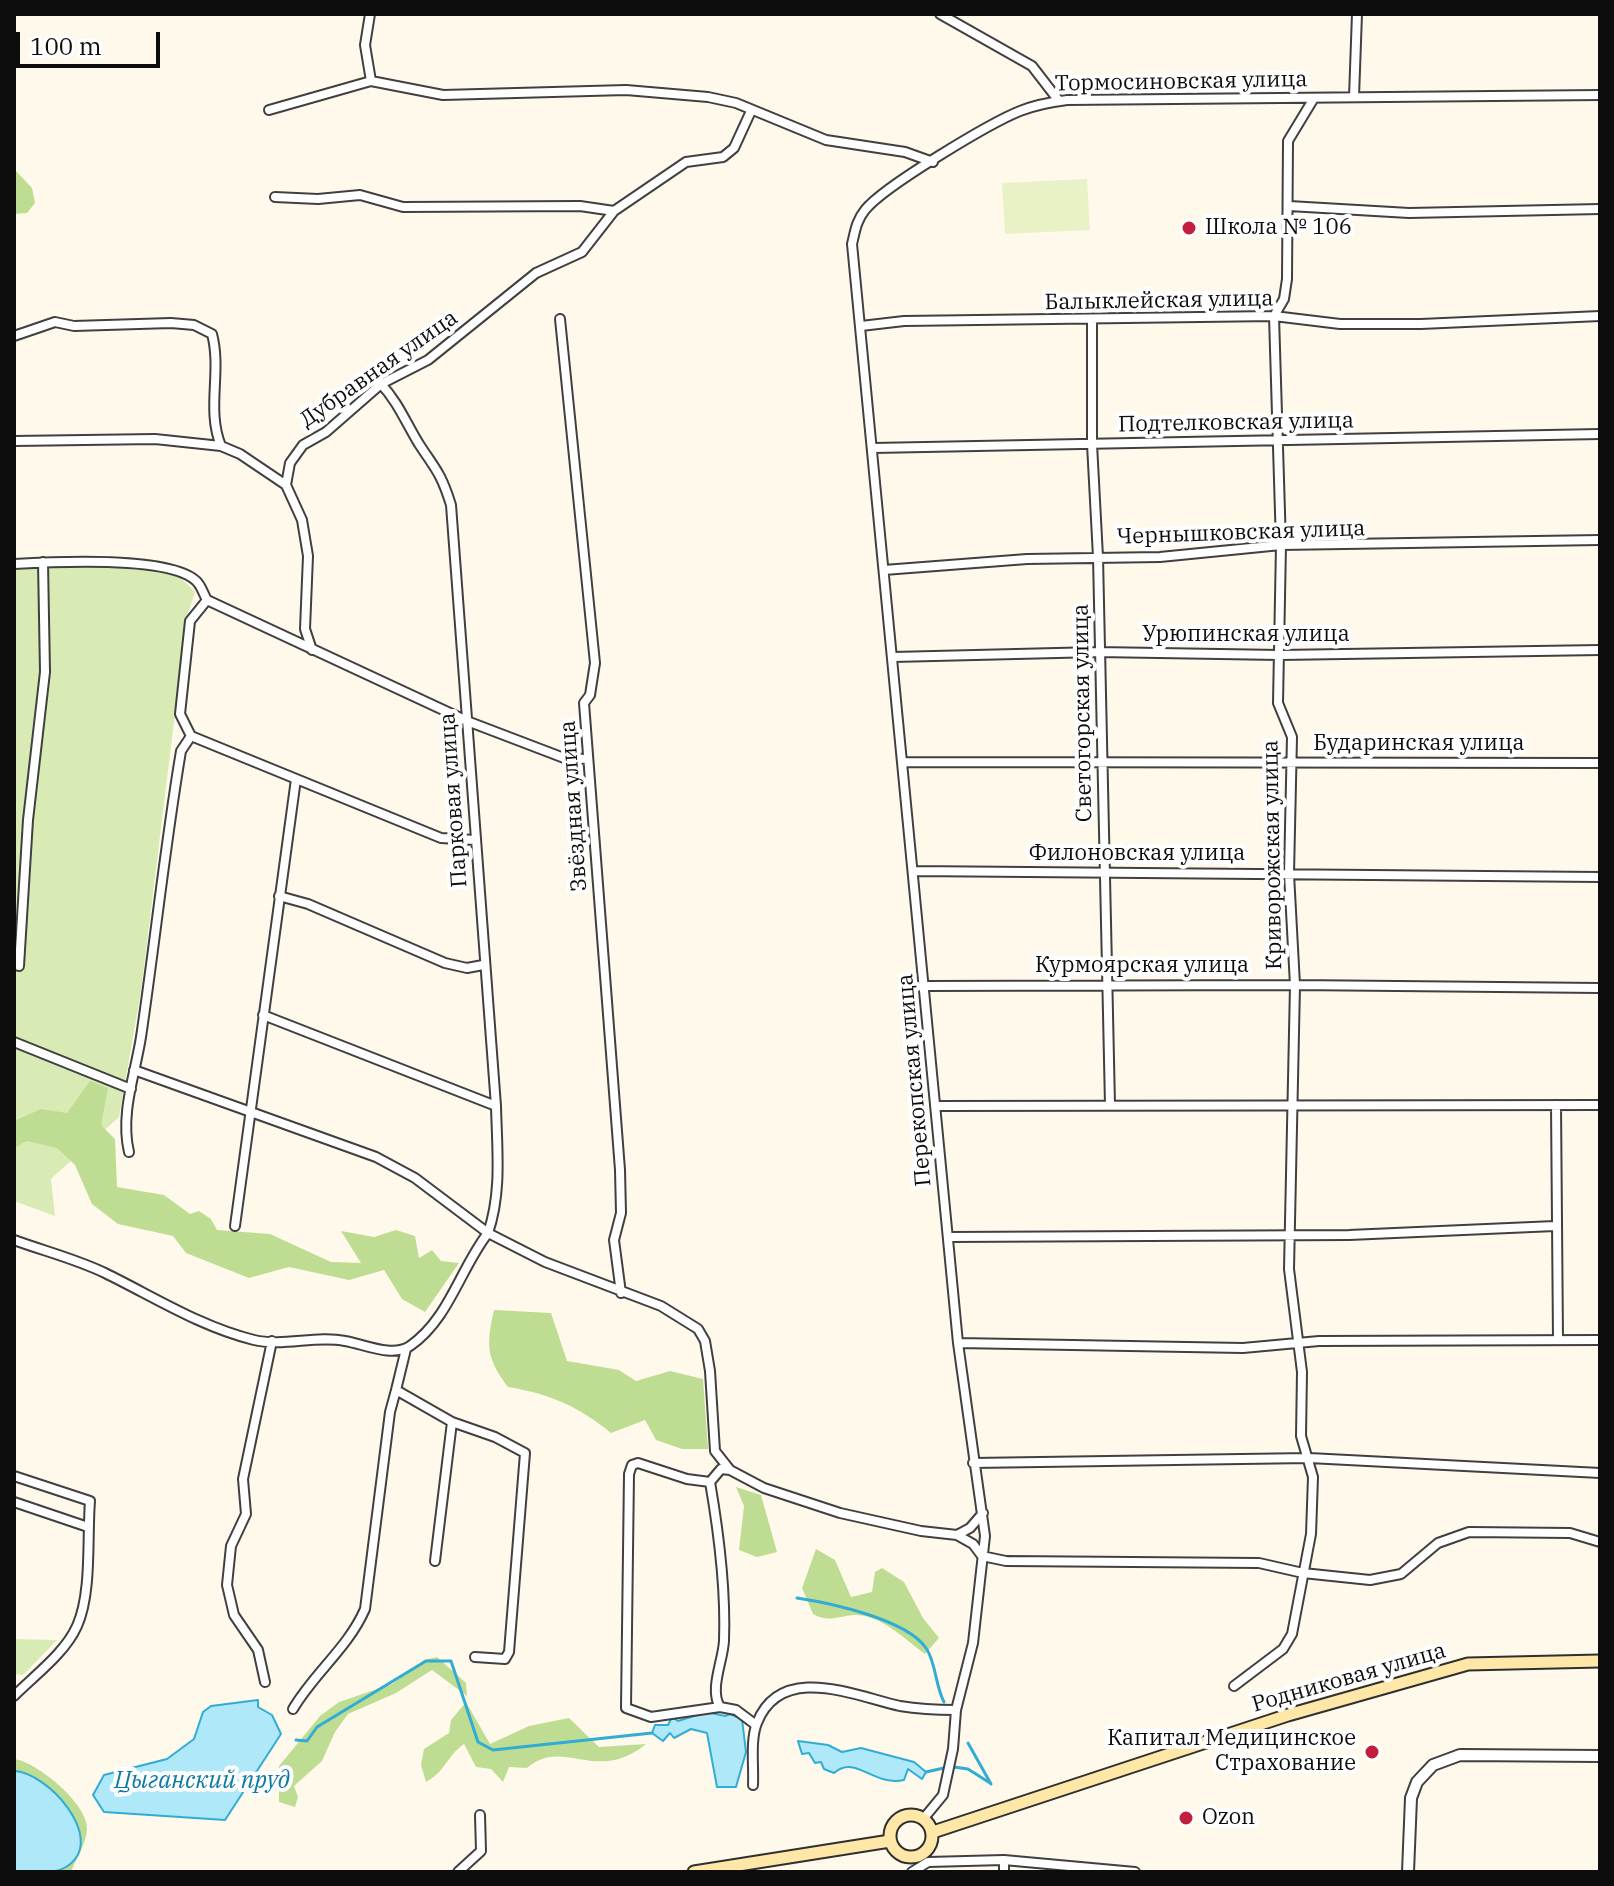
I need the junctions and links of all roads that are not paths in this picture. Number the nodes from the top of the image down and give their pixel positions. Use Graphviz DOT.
graph roads {
  1 [pos="370,14"];
  2 [pos="940,14"];
  3 [pos="1357,14"];
  4 [pos="371,81"];
  5 [pos="1600,95"];
  6 [pos="1354,97"];
  7 [pos="1314,98"];
  8 [pos="1059,101"];
  9 [pos="269,110"];
  10 [pos="751,111"];
  11 [pos="933,162"];
  12 [pos="275,197"];
  13 [pos="1289,206"];
  14 [pos="1600,209"];
  15 [pos="614,211"];
  16 [pos="1274,316"];
  17 [pos="1600,316"];
  18 [pos="560,319"];
  19 [pos="1092,320"];
  20 [pos="861,326"];
  21 [pos="14,336"];
  22 [pos="381,384"];
  23 [pos="1600,434"];
  24 [pos="1276,438"];
  25 [pos="14,441"];
  26 [pos="1092,444"];
  27 [pos="221,446"];
  28 [pos="873,448"];
  29 [pos="286,485"];
  30 [pos="1600,540"];
  31 [pos="1281,545"];
  32 [pos="1098,557"];
  33 [pos="43,562"];
  34 [pos="14,564"];
  35 [pos="884,570"];
  36 [pos="207,600"];
  37 [pos="312,650"];
  38 [pos="1600,650"];
  39 [pos="1098,652"];
  40 [pos="1280,655"];
  41 [pos="893,657"];
  42 [pos="467,721"];
  43 [pos="191,736"];
  44 [pos="588,759"];
  45 [pos="1292,761"];
  46 [pos="903,762"];
  47 [pos="1101,762"];
  48 [pos="1600,763"];
  49 [pos="296,779"];
  50 [pos="475,840"];
  51 [pos="913,871"];
  52 [pos="1105,872"];
  53 [pos="1289,874"];
  54 [pos="1600,877"];
  55 [pos="279,896"];
  56 [pos="483,965"];
  57 [pos="19,966"];
  58 [pos="1106,984"];
  59 [pos="1295,985"];
  60 [pos="924,986"];
  61 [pos="1600,988"];
  62 [pos="263,1015"];
  63 [pos="14,1042"];
  64 [pos="134,1070"];
  65 [pos="131,1089"];
  66 [pos="1110,1105"];
  67 [pos="1556,1105"];
  68 [pos="1600,1105"];
  69 [pos="496,1106"];
  70 [pos="935,1106"];
  71 [pos="1293,1106"];
  72 [pos="250,1113"];
  73 [pos="129,1152"];
  74 [pos="235,1226"];
  75 [pos="1555,1226"];
  76 [pos="488,1233"];
  77 [pos="1292,1233"];
  78 [pos="948,1237"];
  79 [pos="14,1240"];
  80 [pos="621,1293"];
  81 [pos="1558,1339"];
  82 [pos="1600,1340"];
  83 [pos="272,1341"];
  84 [pos="958,1343"];
  85 [pos="1297,1344"];
  86 [pos="406,1349"];
  87 [pos="396,1390"];
  88 [pos="452,1422"];
  89 [pos="1309,1458"];
  90 [pos="973,1463"];
  91 [pos="730,1470"];
  92 [pos="1600,1473"];
  93 [pos="14,1476"];
  94 [pos="710,1482"];
  95 [pos="14,1502"];
  96 [pos="983,1512"];
  97 [pos="88,1527"];
  98 [pos="957,1535"];
  99 [pos="1600,1542"];
  100 [pos="982,1556"];
  101 [pos="435,1561"];
  102 [pos="1303,1573"];
  103 [pos="475,1657"];
  104 [pos="1600,1661"];
  105 [pos="265,1682"];
  106 [pos="1234,1686"];
  107 [pos="14,1696"];
  108 [pos="720,1707"];
  109 [pos="293,1709"];
  110 [pos="956,1710"];
  111 [pos="756,1725"];
  112 [pos="1600,1756"];
  113 [pos="753,1785"];
  114 [pos="480,1815"];
  115 [pos="924,1818"];
  116 [pos="933,1832"];
  117 [pos="890,1841"];
  118 [pos="1004,1860"];
  119 [pos="916,1866"];
  120 [pos="764,1867"];
  121 [pos="1102,1870"];
  122 [pos="458,1872"];
  123 [pos="694,1872"];
  124 [pos="1004,1872"];
  125 [pos="1135,1872"];
  126 [pos="1408,1872"];
  1 -- 4 [label="street"];
  2 -- 8 [label="street"];
  3 -- 6 [label="street"];
  4 -- 9 [label="street"];
  4 -- 10 [label="street"];
  5 -- 6 [label="street, Тормосиновская улица"];
  6 -- 7 [label="street, Тормосиновская улица"];
  7 -- 8 [label="street, Тормосиновская улица"];
  7 -- 13 [label="street, Криворожская улица"];
  8 -- 11 [label="street, Тормосиновская улица"];
  10 -- 11 [label="street"];
  10 -- 15 [label="street, Дубравная улица"];
  11 -- 20 [label="street, Тормосиновская улица"];
  12 -- 15 [label="street"];
  13 -- 14 [label="street"];
  13 -- 16 [label="street, Криворожская улица"];
  15 -- 22 [label="street, Дубравная улица"];
  16 -- 17 [label="street, Балыклейская улица"];
  16 -- 19 [label="street, Балыклейская улица"];
  16 -- 24 [label="street, Криворожская улица"];
  18 -- 44 [label="street, Звёздная улица"];
  19 -- 20 [label="street, Балыклейская улица"];
  19 -- 26 [label="street, Светогорская улица"];
  20 -- 28 [label="street, Перекопская улица"];
  21 -- 27 [label="street"];
  22 -- 29 [label="street, Дубравная улица"];
  22 -- 42 [label="street, Парковая улица"];
  23 -- 24 [label="street, Подтелковская улица"];
  24 -- 26 [label="street, Подтелковская улица"];
  24 -- 31 [label="street, Криворожская улица"];
  25 -- 27 [label="street"];
  26 -- 28 [label="street, Подтелковская улица"];
  26 -- 32 [label="street, Светогорская улица"];
  27 -- 29 [label="street"];
  28 -- 35 [label="street, Перекопская улица"];
  29 -- 37 [label="street"];
  30 -- 31 [label="street, Чернышковская улица"];
  31 -- 32 [label="street, Чернышковская улица"];
  31 -- 40 [label="street, Криворожская улица"];
  32 -- 35 [label="street, Чернышковская улица"];
  32 -- 39 [label="street, Светогорская улица"];
  33 -- 34 [label="street"];
  33 -- 36 [label="street"];
  33 -- 57 [label="street"];
  35 -- 41 [label="street, Перекопская улица"];
  36 -- 37 [label="street"];
  36 -- 43 [label="street"];
  37 -- 42 [label="street"];
  38 -- 40 [label="street, Урюпинская улица"];
  39 -- 40 [label="street, Урюпинская улица"];
  39 -- 41 [label="street, Урюпинская улица"];
  39 -- 47 [label="street, Светогорская улица"];
  40 -- 45 [label="street, Криворожская улица"];
  41 -- 46 [label="street, Перекопская улица"];
  42 -- 44 [label="street"];
  42 -- 50 [label="street, Парковая улица"];
  43 -- 49 [label="street"];
  43 -- 64 [label="street"];
  44 -- 80 [label="street, Звёздная улица"];
  45 -- 47 [label="street, Бударинская улица"];
  45 -- 48 [label="street, Бударинская улица"];
  45 -- 53 [label="street, Криворожская улица"];
  46 -- 47 [label="street, Бударинская улица"];
  46 -- 51 [label="street, Перекопская улица"];
  47 -- 52 [label="street, Светогорская улица"];
  49 -- 50 [label="street"];
  49 -- 55 [label="street"];
  50 -- 56 [label="street, Парковая улица"];
  51 -- 52 [label="street, Филоновская улица"];
  51 -- 60 [label="street, Перекопская улица"];
  52 -- 53 [label="street, Филоновская улица"];
  52 -- 58 [label="street, Светогорская улица"];
  53 -- 54 [label="street, Филоновская улица"];
  53 -- 59 [label="street, Криворожская улица"];
  55 -- 56 [label="street"];
  55 -- 62 [label="street"];
  56 -- 69 [label="street, Парковая улица"];
  58 -- 59 [label="street, Курмоярская улица"];
  58 -- 60 [label="street, Курмоярская улица"];
  58 -- 66 [label="street, Светогорская улица"];
  59 -- 61 [label="street, Курмоярская улица"];
  59 -- 71 [label="street, Криворожская улица"];
  60 -- 70 [label="street, Перекопская улица"];
  62 -- 69 [label="street"];
  62 -- 72 [label="street"];
  63 -- 65 [label="street"];
  64 -- 65 [label="street"];
  64 -- 72 [label="street"];
  65 -- 73 [label="street"];
  66 -- 70 [label="street"];
  66 -- 71 [label="street"];
  67 -- 68 [label="street"];
  67 -- 71 [label="street"];
  67 -- 75 [label="street"];
  69 -- 76 [label="street, Парковая улица"];
  70 -- 78 [label="street, Перекопская улица"];
  71 -- 77 [label="street, Криворожская улица"];
  72 -- 74 [label="street"];
  72 -- 76 [label="street"];
  75 -- 77 [label="street"];
  75 -- 81 [label="street"];
  76 -- 80 [label="street"];
  76 -- 86 [label="street"];
  77 -- 78 [label="street"];
  77 -- 85 [label="street, Криворожская улица"];
  78 -- 84 [label="street, Перекопская улица"];
  79 -- 83 [label="street"];
  80 -- 91 [label="street"];
  81 -- 82 [label="street"];
  81 -- 85 [label="street"];
  83 -- 86 [label="street"];
  83 -- 105 [label="street"];
  84 -- 85 [label="street"];
  84 -- 90 [label="street, Перекопская улица"];
  85 -- 89 [label="street, Криворожская улица"];
  86 -- 87 [label="street"];
  87 -- 88 [label="street"];
  87 -- 109 [label="street"];
  88 -- 101 [label="street"];
  88 -- 103 [label="street"];
  89 -- 90 [label="street"];
  89 -- 92 [label="street"];
  89 -- 102 [label="street, Криворожская улица"];
  90 -- 96 [label="street, Перекопская улица"];
  91 -- 94 [label="street"];
  91 -- 98 [label="street"];
  93 -- 97 [label="street"];
  94 -- 108 [label="street"];
  94 -- 108 [label="street"];
  95 -- 97 [label="street"];
  96 -- 98 [label="street"];
  96 -- 100 [label="street, Перекопская улица"];
  97 -- 107 [label="street"];
  98 -- 100 [label="street"];
  99 -- 102 [label="street"];
  100 -- 102 [label="street"];
  100 -- 110 [label="street, Перекопская улица"];
  102 -- 106 [label="street, Криворожская улица"];
  104 -- 116 [label="main road, Родниковая улица"];
  108 -- 111 [label="street"];
  110 -- 111 [label="street"];
  110 -- 115 [label="street, Перекопская улица"];
  111 -- 113 [label="street"];
  112 -- 126 [label="street"];
  114 -- 122 [label="street"];
  115 -- 116 [label="main road"];
  115 -- 117 [label="main road"];
  116 -- 119 [label="main road"];
  117 -- 119 [label="main road"];
  117 -- 120 [label="main road"];
  118 -- 119 [label="street"];
  118 -- 121 [label="street"];
  118 -- 124 [label="street"];
  120 -- 123 [label="main road"];
  121 -- 125 [label="street"];
}
